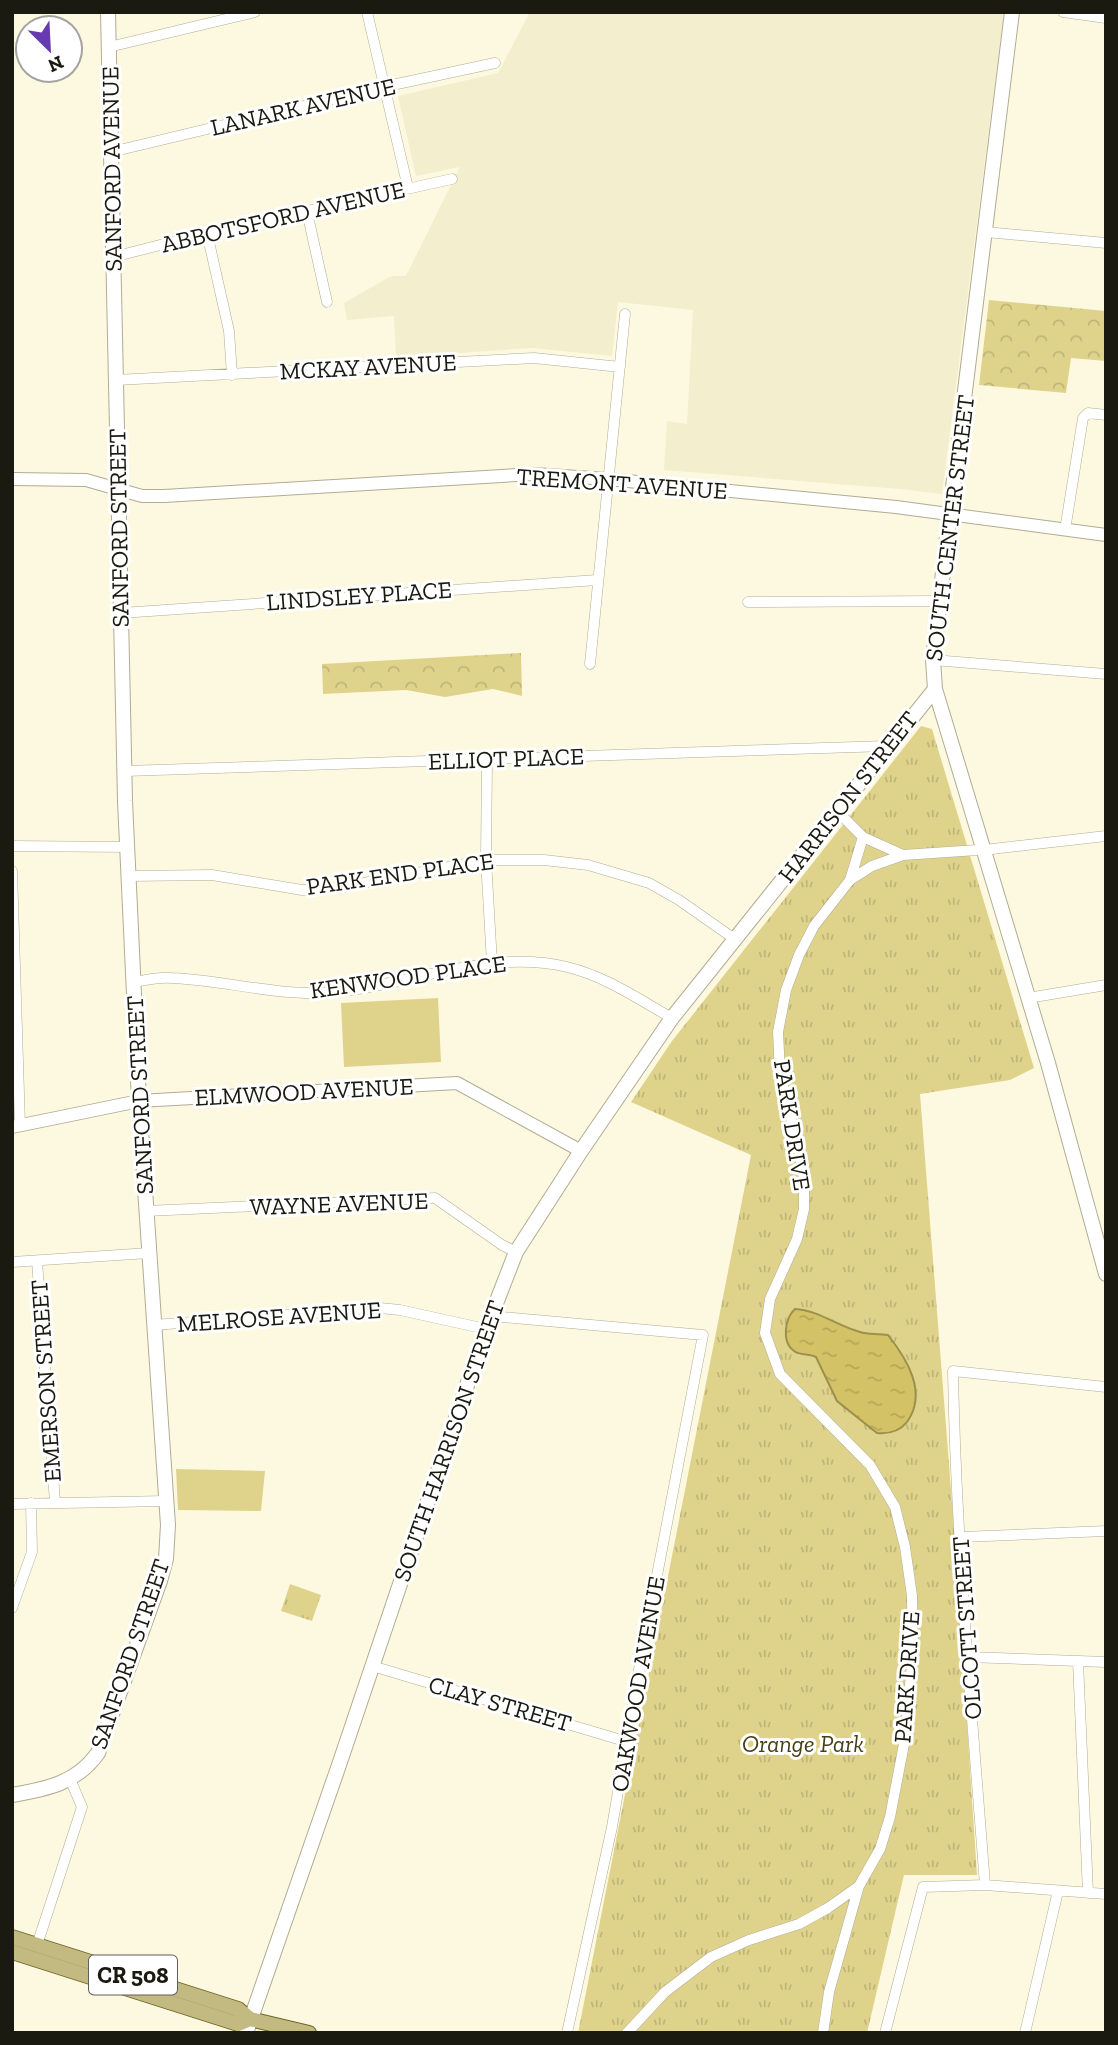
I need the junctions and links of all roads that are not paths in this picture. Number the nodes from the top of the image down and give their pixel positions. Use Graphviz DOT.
graph roads {
  1 [pos="108,12"];
  2 [pos="255,12"];
  3 [pos="367,12"];
  4 [pos="1012,12"];
  5 [pos="1063,12"];
  6 [pos="1106,18"];
  7 [pos="109,47"];
  8 [pos="495,63"];
  9 [pos="383,87"];
  10 [pos="111,152"];
  11 [pos="452,179"];
  12 [pos="408,188"];
  13 [pos="307,212"];
  14 [pos="986,232"];
  15 [pos="207,233"];
  16 [pos="1106,243"];
  17 [pos="113,257"];
  18 [pos="327,302"];
  19 [pos="625,314"];
  20 [pos="115,325"];
  21 [pos="620,367"];
  22 [pos="232,375"];
  23 [pos="116,380"];
  24 [pos="1106,415"];
  25 [pos="12,479"];
  26 [pos="607,479"];
  27 [pos="118,490"];
  28 [pos="950,514"];
  29 [pos="1065,530"];
  30 [pos="1106,535"];
  31 [pos="597,580"];
  32 [pos="940,601"];
  33 [pos="748,602"];
  34 [pos="121,612"];
  35 [pos="933,660"];
  36 [pos="590,664"];
  37 [pos="1106,674"];
  38 [pos="935,689"];
  39 [pos="887,746"];
  40 [pos="487,760"];
  41 [pos="125,771"];
  42 [pos="837,811"];
  43 [pos="1106,836"];
  44 [pos="863,837"];
  45 [pos="12,846"];
  46 [pos="127,847"];
  47 [pos="985,850"];
  48 [pos="903,855"];
  49 [pos="486,860"];
  50 [pos="12,872"];
  51 [pos="129,876"];
  52 [pos="850,880"];
  53 [pos="762,906"];
  54 [pos="736,940"];
  55 [pos="492,964"];
  56 [pos="134,982"];
  57 [pos="1106,985"];
  58 [pos="1028,998"];
  59 [pos="671,1018"];
  60 [pos="139,1101"];
  61 [pos="16,1127"];
  62 [pos="581,1151"];
  63 [pos="146,1211"];
  64 [pos="516,1252"];
  65 [pos="149,1253"];
  66 [pos="37,1261"];
  67 [pos="12,1262"];
  68 [pos="1106,1274"];
  69 [pos="488,1322"];
  70 [pos="154,1325"];
  71 [pos="703,1335"];
  72 [pos="1106,1387"];
  73 [pos="55,1502"];
  74 [pos="166,1502"];
  75 [pos="31,1503"];
  76 [pos="12,1504"];
  77 [pos="1106,1531"];
  78 [pos="961,1537"];
  79 [pos="12,1608"];
  80 [pos="968,1657"];
  81 [pos="1078,1661"];
  82 [pos="1106,1662"];
  83 [pos="372,1666"];
  84 [pos="628,1741"];
  85 [pos="70,1779"];
  86 [pos="12,1795"];
  87 [pos="985,1885"];
  88 [pos="859,1886"];
  89 [pos="1058,1891"];
  90 [pos="1088,1893"];
  91 [pos="1106,1894"];
  92 [pos="12,1937"];
  93 [pos="37,1945"];
  94 [pos="12,1952"];
  95 [pos="248,2026"];
  96 [pos="310,2033"];
  97 [pos="567,2033"];
  98 [pos="627,2033"];
  99 [pos="823,2033"];
  100 [pos="885,2033"];
  101 [pos="1026,2033"];
  1 -- 7 [label="main road, SANFORD AVENUE"];
  2 -- 7 [label="street"];
  3 -- 9 [label="street"];
  4 -- 14 [label="main road, SOUTH CENTER STREET"];
  5 -- 6 [label="street"];
  7 -- 10 [label="main road, SANFORD AVENUE"];
  8 -- 9 [label="street, LANARK AVENUE"];
  9 -- 10 [label="street, LANARK AVENUE"];
  9 -- 12 [label="street"];
  10 -- 17 [label="main road, SANFORD AVENUE"];
  11 -- 12 [label="street, ABBOTSFORD AVENUE"];
  12 -- 13 [label="street, ABBOTSFORD AVENUE"];
  13 -- 15 [label="street, ABBOTSFORD AVENUE"];
  13 -- 18 [label="street"];
  14 -- 16 [label="street"];
  14 -- 28 [label="main road, SOUTH CENTER STREET"];
  15 -- 17 [label="street, ABBOTSFORD AVENUE"];
  15 -- 22 [label="street"];
  17 -- 20 [label="main road, SANFORD AVENUE"];
  19 -- 21 [label="street"];
  20 -- 23 [label="main road, SANFORD STREET"];
  21 -- 22 [label="street, MCKAY AVENUE"];
  21 -- 26 [label="street"];
  22 -- 23 [label="street, MCKAY AVENUE"];
  23 -- 27 [label="main road, SANFORD STREET"];
  24 -- 29 [label="street"];
  25 -- 27 [label="street, TREMONT AVENUE"];
  26 -- 27 [label="street, TREMONT AVENUE"];
  26 -- 28 [label="street, TREMONT AVENUE"];
  26 -- 31 [label="street"];
  27 -- 34 [label="main road, SANFORD STREET"];
  28 -- 29 [label="street, TREMONT AVENUE"];
  28 -- 32 [label="main road, SOUTH CENTER STREET"];
  29 -- 30 [label="street, TREMONT AVENUE"];
  31 -- 34 [label="street, LINDSLEY PLACE"];
  31 -- 36 [label="street"];
  32 -- 33 [label="street"];
  32 -- 35 [label="main road, SOUTH CENTER STREET"];
  34 -- 41 [label="main road, SANFORD STREET"];
  35 -- 37 [label="street"];
  35 -- 38 [label="main road, SOUTH CENTER STREET"];
  38 -- 39 [label="main road, HARRISON STREET"];
  38 -- 47 [label="main road, SOUTH CENTER STREET"];
  39 -- 40 [label="street, ELLIOT PLACE"];
  39 -- 42 [label="main road, HARRISON STREET"];
  40 -- 41 [label="street, ELLIOT PLACE"];
  40 -- 49 [label="street"];
  41 -- 46 [label="main road, SANFORD STREET"];
  42 -- 44 [label="street"];
  42 -- 53 [label="main road, HARRISON STREET"];
  43 -- 47 [label="street, PARK DRIVE"];
  44 -- 48 [label="street"];
  44 -- 52 [label="street"];
  45 -- 46 [label="street"];
  46 -- 51 [label="main road, SANFORD STREET"];
  47 -- 48 [label="street, PARK DRIVE"];
  47 -- 58 [label="main road, SOUTH CENTER STREET"];
  48 -- 52 [label="street, PARK DRIVE"];
  49 -- 51 [label="street, PARK END PLACE"];
  49 -- 54 [label="street, PARK END PLACE"];
  49 -- 55 [label="street"];
  50 -- 61 [label="street"];
  51 -- 56 [label="main road, SANFORD STREET"];
  52 -- 88 [label="street, PARK DRIVE"];
  53 -- 54 [label="main road, SOUTH HARRISON STREET"];
  54 -- 59 [label="main road, SOUTH HARRISON STREET"];
  55 -- 56 [label="street, KENWOOD PLACE"];
  55 -- 59 [label="street, KENWOOD PLACE"];
  56 -- 60 [label="main road, SANFORD STREET"];
  57 -- 58 [label="street"];
  58 -- 68 [label="main road, SOUTH CENTER STREET"];
  59 -- 62 [label="main road, SOUTH HARRISON STREET"];
  60 -- 61 [label="street, ELMWOOD AVENUE"];
  60 -- 62 [label="street, ELMWOOD AVENUE"];
  60 -- 63 [label="main road, SANFORD STREET"];
  62 -- 64 [label="main road, SOUTH HARRISON STREET"];
  63 -- 64 [label="street, WAYNE AVENUE"];
  63 -- 65 [label="main road, SANFORD STREET"];
  64 -- 69 [label="main road, SOUTH HARRISON STREET"];
  65 -- 66 [label="street"];
  65 -- 70 [label="main road, SANFORD STREET"];
  66 -- 67 [label="street"];
  66 -- 73 [label="street, EMERSON STREET"];
  69 -- 70 [label="street, MELROSE AVENUE"];
  69 -- 71 [label="street, MELROSE AVENUE"];
  69 -- 83 [label="main road, SOUTH HARRISON STREET"];
  70 -- 74 [label="main road, SANFORD STREET"];
  71 -- 84 [label="street, OAKWOOD AVENUE"];
  72 -- 78 [label="street, OLCOTT STREET"];
  73 -- 74 [label="street"];
  73 -- 75 [label="street"];
  74 -- 85 [label="main road, SANFORD STREET"];
  75 -- 76 [label="street"];
  75 -- 79 [label="street"];
  77 -- 78 [label="street"];
  78 -- 80 [label="street, OLCOTT STREET"];
  80 -- 81 [label="street"];
  80 -- 87 [label="street, OLCOTT STREET"];
  81 -- 82 [label="street"];
  81 -- 90 [label="street"];
  83 -- 84 [label="street, CLAY STREET"];
  83 -- 95 [label="main road, SOUTH HARRISON STREET"];
  84 -- 97 [label="street, OAKWOOD AVENUE"];
  85 -- 86 [label="main road, SANFORD STREET"];
  85 -- 93 [label="street"];
  87 -- 89 [label="street"];
  87 -- 100 [label="street"];
  88 -- 98 [label="street, PARK DRIVE"];
  88 -- 99 [label="street, PARK DRIVE"];
  89 -- 90 [label="street"];
  89 -- 101 [label="street"];
  90 -- 91 [label="street"];
  92 -- 93 [label="main road, CR 508"];
  93 -- 95 [label="main road, CR 508"];
  94 -- 95 [label="main road, CR 508"];
  95 -- 96 [label="main road, CR 508"];
}
